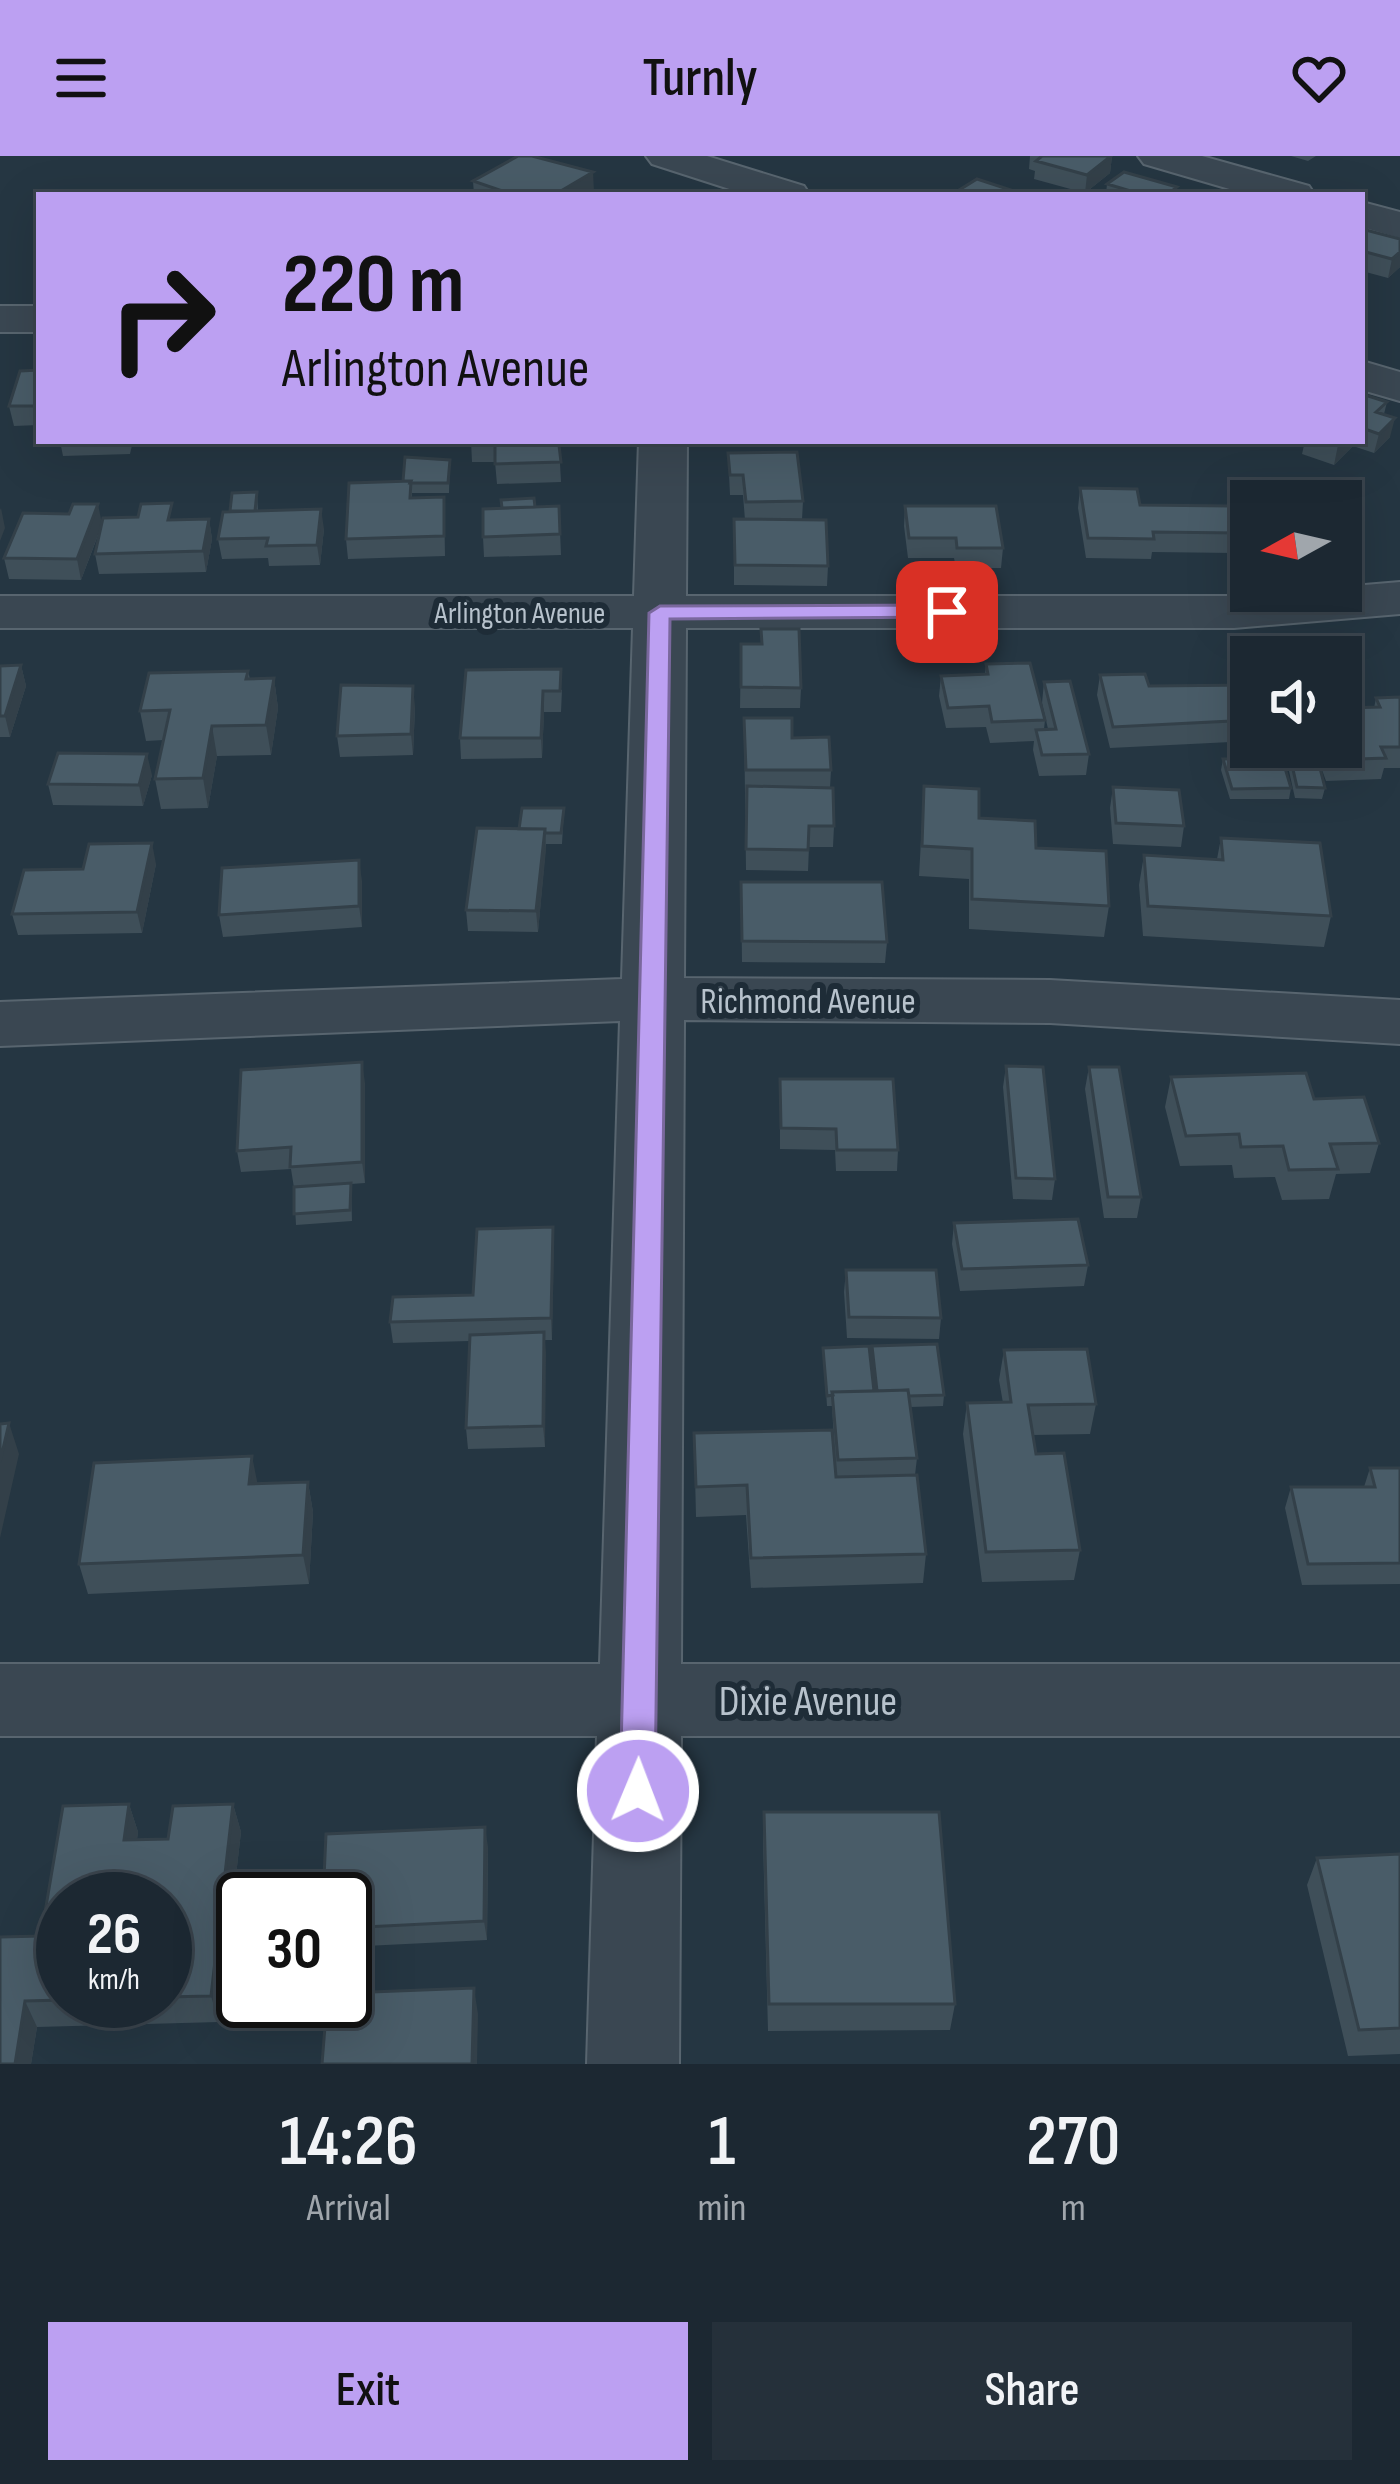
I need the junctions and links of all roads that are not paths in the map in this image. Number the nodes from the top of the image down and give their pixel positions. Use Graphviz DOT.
graph roads {
  1 [pos="666,156"];
  2 [pos="1157,156"];
  3 [pos="780,192"];
  4 [pos="1284,192"];
  5 [pos="1365,215"];
  6 [pos="1400,225"];
  7 [pos="0,319"];
  8 [pos="36,319"];
  9 [pos="1365,376"];
  10 [pos="1400,387"];
  11 [pos="663,444"];
  12 [pos="1400,598"];
  13 [pos="0,612"];
  14 [pos="660,613"];
  15 [pos="653,999"];
  16 [pos="1400,1022"];
  17 [pos="0,1024"];
  18 [pos="0,1700"];
  19 [pos="640,1700"];
  20 [pos="1400,1700"];
  21 [pos="633,2064"];
  1 -- 3 [label="street"];
  2 -- 4 [label="street"];
  5 -- 6 [label="street"];
  7 -- 8 [label="street"];
  9 -- 10 [label="street"];
  11 -- 14 [label="street"];
  12 -- 14 [label="street, Arlington Avenue"];
  13 -- 14 [label="street, Arlington Avenue"];
  14 -- 15 [label="street"];
  15 -- 16 [label="street, Richmond Avenue"];
  15 -- 17 [label="street, Richmond Avenue"];
  15 -- 19 [label="street"];
  18 -- 19 [label="street, Dixie Avenue"];
  19 -- 20 [label="street, Dixie Avenue"];
  19 -- 21 [label="street"];
}
